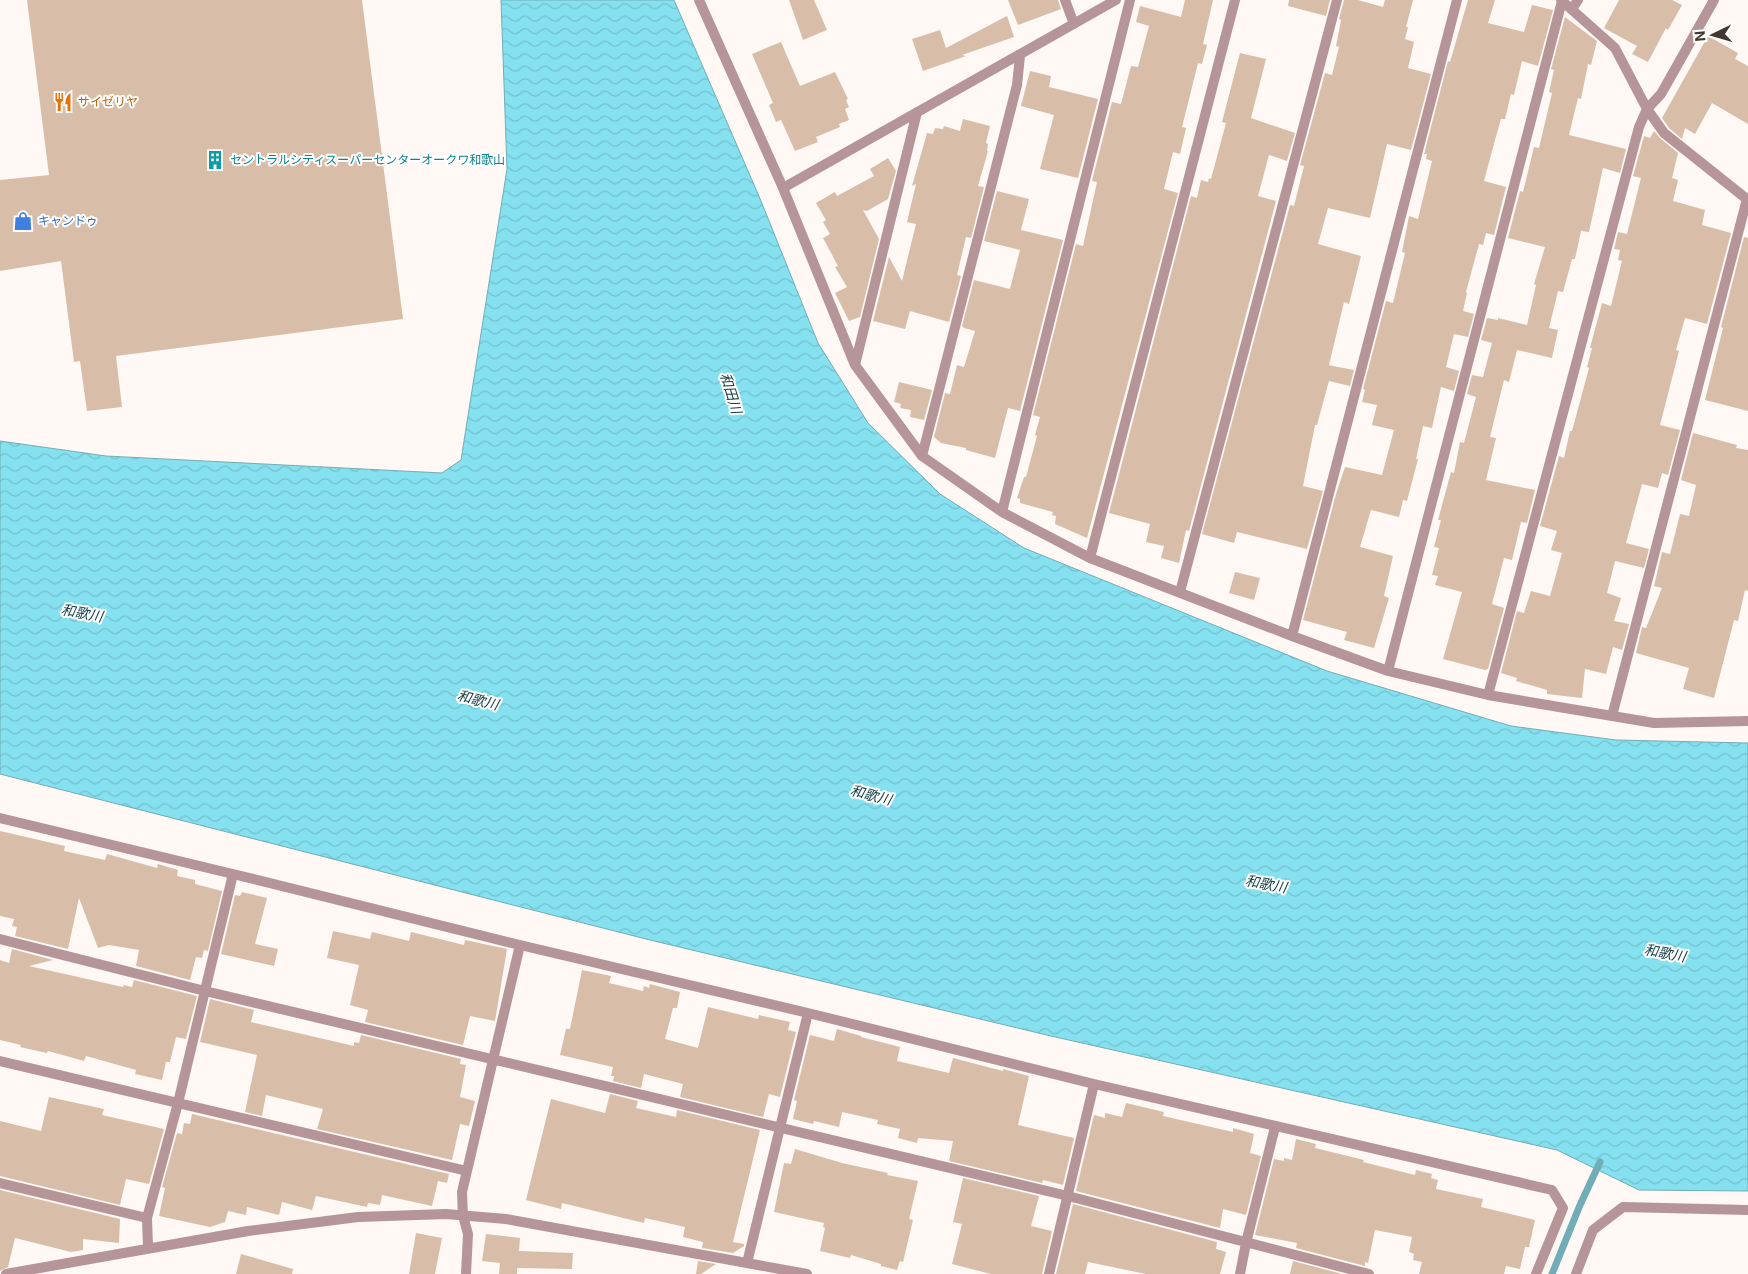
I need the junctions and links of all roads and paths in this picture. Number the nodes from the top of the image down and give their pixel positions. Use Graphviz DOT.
graph roads {
  1 [pos="699,0"];
  2 [pos="1065,0"];
  3 [pos="1116,0"];
  4 [pos="1130,0"];
  5 [pos="1234,0"];
  6 [pos="1337,0"];
  7 [pos="1457,0"];
  8 [pos="1562,0"];
  9 [pos="1714,0"];
  10 [pos="1575,5"];
  11 [pos="1074,24"];
  12 [pos="1020,56"];
  13 [pos="1647,109"];
  14 [pos="918,112"];
  15 [pos="782,188"];
  16 [pos="1747,199"];
  17 [pos="855,365"];
  18 [pos="922,456"];
  19 [pos="1002,512"];
  20 [pos="1090,558"];
  21 [pos="1180,592"];
  22 [pos="1292,636"];
  23 [pos="1388,672"];
  24 [pos="1488,695"];
  25 [pos="1612,716"];
  26 [pos="1748,721"];
  27 [pos="0,818"];
  28 [pos="233,874"];
  29 [pos="0,940"];
  30 [pos="520,946"];
  31 [pos="205,991"];
  32 [pos="808,1013"];
  33 [pos="493,1059"];
  34 [pos="0,1061"];
  35 [pos="1094,1084"];
  36 [pos="178,1103"];
  37 [pos="1276,1127"];
  38 [pos="779,1128"];
  39 [pos="467,1171"];
  40 [pos="0,1183"];
  41 [pos="1068,1196"];
  42 [pos="1748,1210"];
  43 [pos="463,1216"];
  44 [pos="147,1218"];
  45 [pos="1246,1244"];
  46 [pos="148,1248"];
  47 [pos="747,1263"];
  48 [pos="6,1274"];
  49 [pos="466,1274"];
  50 [pos="808,1274"];
  51 [pos="1049,1274"];
  52 [pos="1240,1274"];
  53 [pos="1370,1274"];
  54 [pos="1536,1274"];
  55 [pos="1576,1274"];
  1 -- 15 [label="street"];
  2 -- 11 [label="street"];
  3 -- 11 [label="street"];
  4 -- 19 [label="street"];
  5 -- 20 [label="street"];
  6 -- 21 [label="street"];
  7 -- 22 [label="street"];
  8 -- 10 [label="street"];
  8 -- 23 [label="street"];
  9 -- 13 [label="street"];
  10 -- 13 [label="street"];
  11 -- 12 [label="street"];
  12 -- 14 [label="street"];
  12 -- 18 [label="street"];
  13 -- 16 [label="street"];
  13 -- 24 [label="street"];
  14 -- 15 [label="street"];
  14 -- 17 [label="street"];
  15 -- 17 [label="street"];
  16 -- 25 [label="street"];
  17 -- 18 [label="street"];
  18 -- 19 [label="street"];
  19 -- 20 [label="street"];
  20 -- 21 [label="street"];
  21 -- 22 [label="street"];
  22 -- 23 [label="street"];
  23 -- 24 [label="street"];
  24 -- 25 [label="street"];
  25 -- 26 [label="street"];
  27 -- 28 [label="street"];
  28 -- 30 [label="street"];
  28 -- 31 [label="street"];
  29 -- 31 [label="street"];
  30 -- 32 [label="street"];
  30 -- 33 [label="street"];
  31 -- 33 [label="street"];
  31 -- 36 [label="street"];
  32 -- 35 [label="street"];
  32 -- 38 [label="street"];
  33 -- 38 [label="street"];
  33 -- 39 [label="street"];
  34 -- 36 [label="street"];
  35 -- 37 [label="street"];
  35 -- 41 [label="street"];
  36 -- 39 [label="street"];
  36 -- 44 [label="street"];
  37 -- 45 [label="street"];
  37 -- 54 [label="street"];
  38 -- 41 [label="street"];
  38 -- 47 [label="street"];
  39 -- 43 [label="street"];
  40 -- 44 [label="street"];
  41 -- 45 [label="street"];
  41 -- 51 [label="street"];
  42 -- 55 [label="street"];
  43 -- 46 [label="street"];
  43 -- 47 [label="street"];
  43 -- 49 [label="street"];
  44 -- 46 [label="street"];
  45 -- 52 [label="street"];
  45 -- 53 [label="street"];
  46 -- 48 [label="street"];
  47 -- 50 [label="street"];
}
